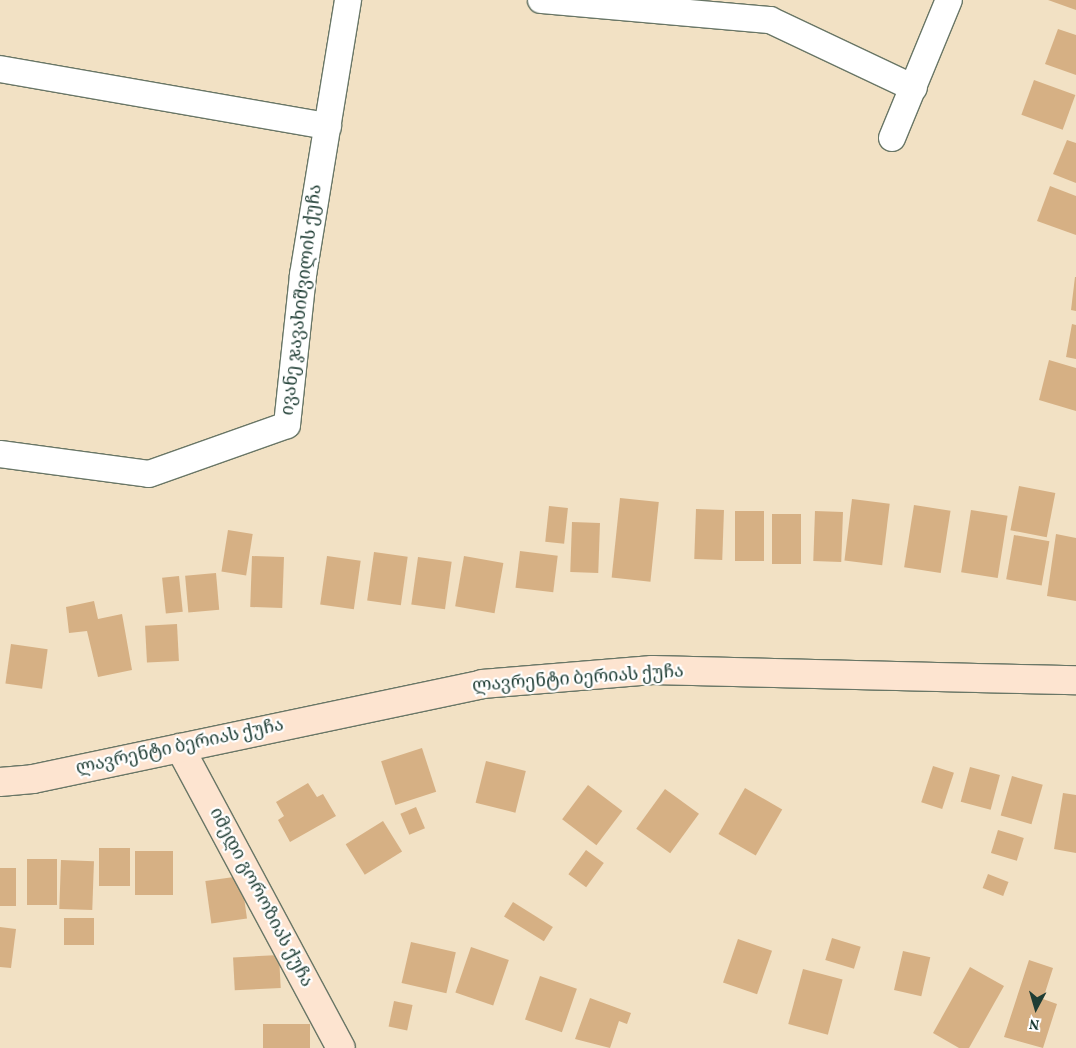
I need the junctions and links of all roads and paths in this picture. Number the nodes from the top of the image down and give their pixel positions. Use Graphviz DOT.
graph roads {
  1 [pos="348,0"];
  2 [pos="541,0"];
  3 [pos="949,0"];
  4 [pos="0,69"];
  5 [pos="914,88"];
  6 [pos="328,126"];
  7 [pos="892,138"];
  8 [pos="0,454"];
  9 [pos="1076,680"];
  10 [pos="180,748"];
  11 [pos="0,782"];
  12 [pos="340,1048"];
  1 -- 6 [label="street, ივანე ჯავახიშვილის ქუჩა"];
  2 -- 5 [label="street"];
  3 -- 5 [label="street"];
  4 -- 6 [label="street"];
  5 -- 7 [label="street"];
  6 -- 8 [label="street, ივანე ჯავახიშვილის ქუჩა"];
  9 -- 10 [label="main road, ლავრენტი ბერიას ქუჩა"];
  10 -- 11 [label="main road, ლავრენტი ბერიას ქუჩა"];
  10 -- 12 [label="main road, იმედი გოროზიას ქუჩა"];
}
